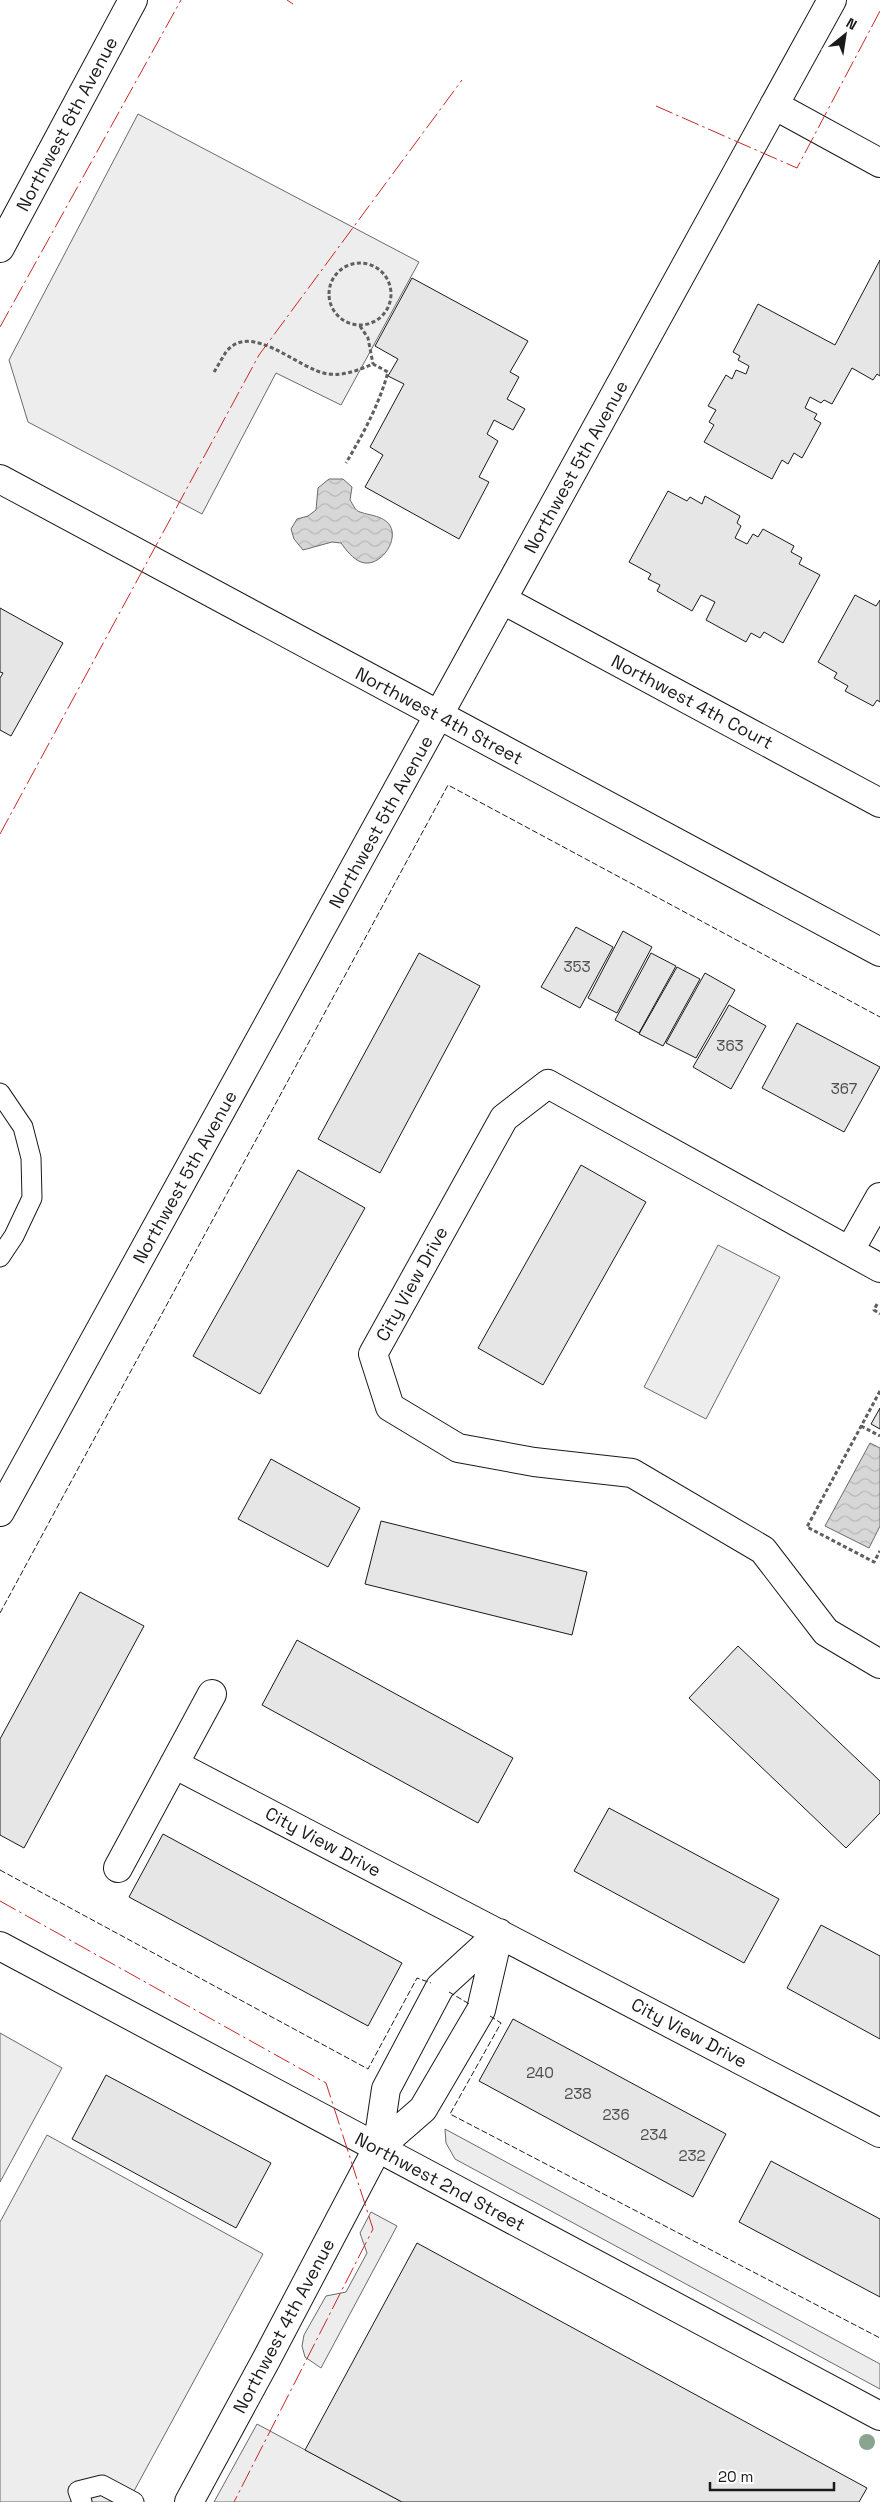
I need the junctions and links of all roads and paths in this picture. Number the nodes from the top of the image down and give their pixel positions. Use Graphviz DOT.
graph roads {
  1 [pos="133,0"];
  2 [pos="832,0"];
  3 [pos="774,104"];
  4 [pos="880,163"];
  5 [pos="0,248"];
  6 [pos="360,326"];
  7 [pos="373,364"];
  8 [pos="214,372"];
  9 [pos="346,463"];
  10 [pos="0,479"];
  11 [pos="503,600"];
  12 [pos="439,717"];
  13 [pos="880,803"];
  14 [pos="880,952"];
  15 [pos="0,1093"];
  16 [pos="880,1197"];
  17 [pos="850,1250"];
  18 [pos="0,1257"];
  19 [pos="880,1268"];
  20 [pos="880,1299"];
  21 [pos="880,1314"];
  22 [pos="880,1391"];
  23 [pos="861,1426"];
  24 [pos="880,1436"];
  25 [pos="0,1512"];
  26 [pos="880,1551"];
  27 [pos="880,1664"];
  28 [pos="212,1694"];
  29 [pos="174,1764"];
  30 [pos="118,1868"];
  31 [pos="499,1933"];
  32 [pos="0,1946"];
  33 [pos="880,2133"];
  34 [pos="377,2149"];
  35 [pos="880,2416"];
  36 [pos="82,2502"];
  37 [pos="134,2502"];
  38 [pos="189,2502"];
  1 -- 5 [label="street, Northwest 6th Avenue"];
  2 -- 3 [label="street, Northwest 5th Avenue"];
  3 -- 4 [label="street"];
  3 -- 11 [label="street, Northwest 5th Avenue"];
  6 -- 6 [label="path"];
  6 -- 7 [label="path"];
  7 -- 8 [label="path"];
  7 -- 9 [label="path"];
  10 -- 12 [label="street, Northwest 4th Street"];
  11 -- 12 [label="street, Northwest 5th Avenue"];
  11 -- 13 [label="street, Northwest 4th Court"];
  12 -- 14 [label="street, Northwest 4th Street"];
  12 -- 25 [label="street, Northwest 5th Avenue"];
  15 -- 18 [label="lane"];
  16 -- 17 [label="street"];
  17 -- 19 [label="street, City View Drive"];
  17 -- 27 [label="street, City View Drive"];
  20 -- 21 [label="path"];
  22 -- 23 [label="path"];
  23 -- 24 [label="path"];
  23 -- 26 [label="path"];
  28 -- 29 [label="street"];
  29 -- 30 [label="street"];
  29 -- 31 [label="street, City View Drive"];
  31 -- 33 [label="street, City View Drive"];
  31 -- 34 [label="street"];
  31 -- 34 [label="street"];
  32 -- 34 [label="street, Northwest 2nd Street"];
  34 -- 35 [label="street, Northwest 2nd Street"];
  34 -- 38 [label="street, Northwest 4th Avenue"];
  36 -- 37 [label="lane"];
}
